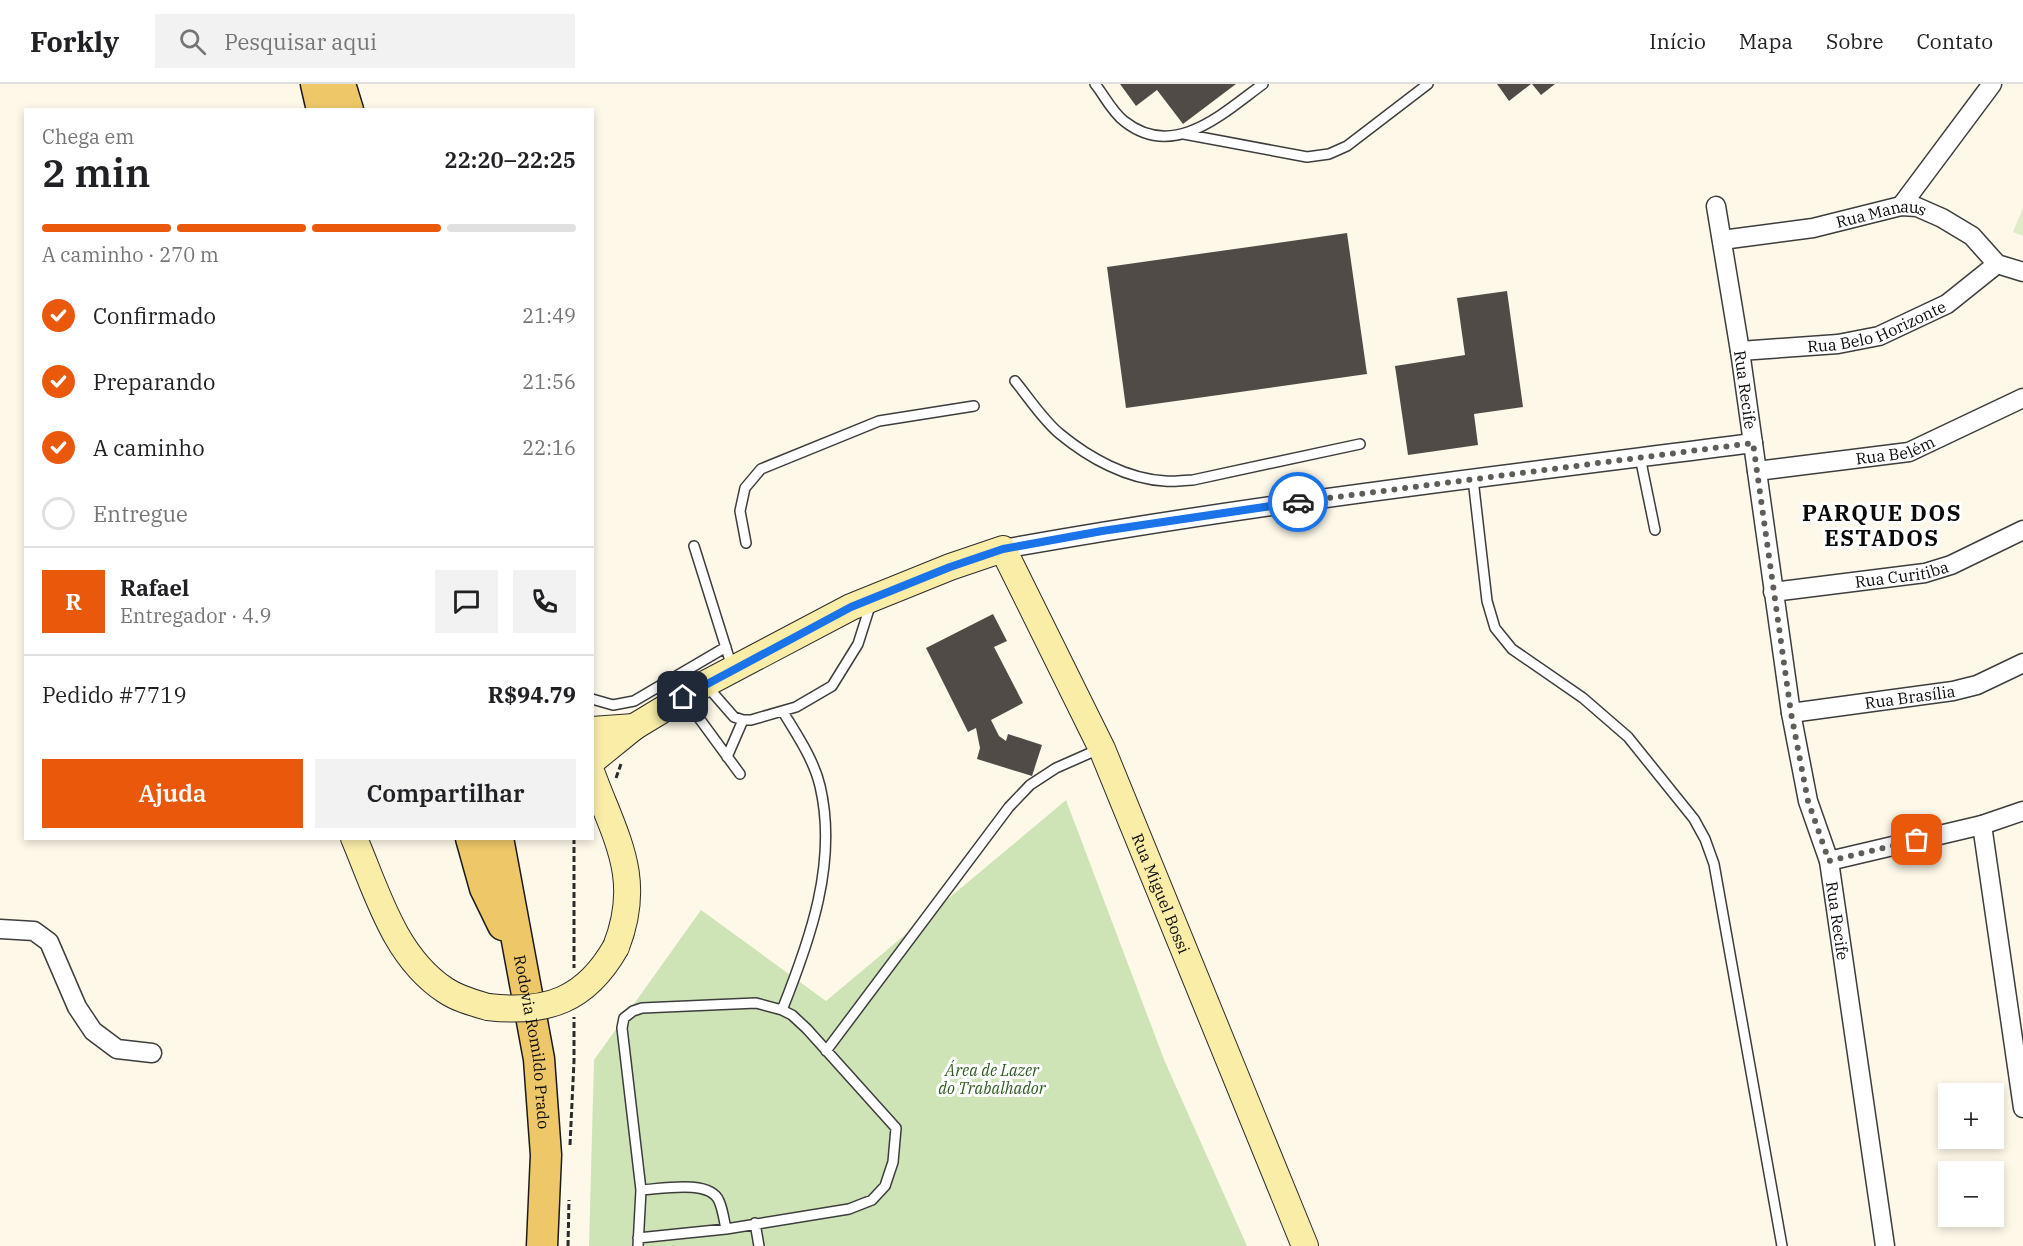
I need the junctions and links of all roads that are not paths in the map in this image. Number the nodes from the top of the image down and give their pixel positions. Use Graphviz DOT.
graph roads {
  1 [pos="1095,84"];
  2 [pos="1263,84"];
  3 [pos="1428,84"];
  4 [pos="1992,84"];
  5 [pos="1184,134"];
  6 [pos="1716,206"];
  7 [pos="1901,206"];
  8 [pos="1722,240"];
  9 [pos="1997,264"];
  10 [pos="2023,272"];
  11 [pos="1740,351"];
  12 [pos="1015,381"];
  13 [pos="2023,398"];
  14 [pos="974,406"];
  15 [pos="1753,443"];
  16 [pos="1360,444"];
  17 [pos="1640,457"];
  18 [pos="1757,471"];
  19 [pos="1473,478"];
  20 [pos="1655,530"];
  21 [pos="2023,530"];
  22 [pos="746,543"];
  23 [pos="694,546"];
  24 [pos="1003,549"];
  25 [pos="1773,591"];
  26 [pos="873,598"];
  27 [pos="729,658"];
  28 [pos="2023,663"];
  29 [pos="705,684"];
  30 [pos="683,697"];
  31 [pos="594,700"];
  32 [pos="783,712"];
  33 [pos="1791,713"];
  34 [pos="742,720"];
  35 [pos="634,727"];
  36 [pos="594,730"];
  37 [pos="1102,748"];
  38 [pos="727,757"];
  39 [pos="594,759"];
  40 [pos="740,774"];
  41 [pos="594,779"];
  42 [pos="2023,811"];
  43 [pos="594,819"];
  44 [pos="1982,825"];
  45 [pos="355,840"];
  46 [pos="472,840"];
  47 [pos="498,840"];
  48 [pos="511,840"];
  49 [pos="619,844"];
  50 [pos="1829,861"];
  51 [pos="0,929"];
  52 [pos="522,963"];
  53 [pos="782,1010"];
  54 [pos="826,1051"];
  55 [pos="152,1053"];
  56 [pos="2023,1108"];
  57 [pos="641,1190"];
  58 [pos="755,1223"];
  59 [pos="726,1229"];
  60 [pos="638,1242"];
  61 [pos="542,1246"];
  62 [pos="554,1246"];
  63 [pos="759,1246"];
  64 [pos="1305,1246"];
  65 [pos="1782,1246"];
  66 [pos="1885,1246"];
  1 -- 5 [label="lane"];
  2 -- 5 [label="lane"];
  3 -- 5 [label="lane"];
  4 -- 7 [label="street"];
  6 -- 8 [label="street, Rua Recife"];
  7 -- 8 [label="street, Rua Manaus"];
  7 -- 9 [label="street, Rua Manaus"];
  8 -- 11 [label="street, Rua Recife"];
  9 -- 10 [label="street"];
  9 -- 11 [label="street, Rua Belo Horizonte"];
  11 -- 15 [label="street, Rua Recife"];
  12 -- 16 [label="lane"];
  13 -- 18 [label="street, Rua Belém"];
  14 -- 22 [label="lane"];
  15 -- 17 [label="street"];
  15 -- 18 [label="street, Rua Recife"];
  17 -- 19 [label="street"];
  17 -- 20 [label="lane"];
  18 -- 25 [label="street, Rua Recife"];
  19 -- 24 [label="street"];
  19 -- 65 [label="lane"];
  21 -- 25 [label="street, Rua Curitiba"];
  23 -- 27 [label="lane"];
  24 -- 26 [label="main road"];
  24 -- 37 [label="main road, Rua Miguel Bossi"];
  25 -- 33 [label="street, Rua Recife"];
  26 -- 27 [label="main road"];
  26 -- 32 [label="lane"];
  27 -- 29 [label="main road"];
  27 -- 31 [label="lane"];
  28 -- 33 [label="street, Rua Brasília"];
  29 -- 30 [label="main road"];
  29 -- 34 [label="lane"];
  30 -- 35 [label="main road"];
  30 -- 38 [label="lane"];
  32 -- 34 [label="lane"];
  32 -- 53 [label="lane"];
  33 -- 50 [label="street, Rua Recife"];
  34 -- 38 [label="lane"];
  35 -- 36 [label="main road"];
  35 -- 39 [label="main road"];
  37 -- 54 [label="lane"];
  37 -- 64 [label="main road, Rua Miguel Bossi"];
  38 -- 40 [label="lane"];
  41 -- 49 [label="main road"];
  42 -- 44 [label="street"];
  43 -- 49 [label="main road"];
  44 -- 50 [label="street"];
  44 -- 56 [label="street"];
  45 -- 49 [label="main road, bridge"];
  46 -- 52 [label="main road"];
  47 -- 52 [label="main road, Rodovia Romildo Prado"];
  48 -- 62 [label="main road, Rodovia Romildo Prado"];
  50 -- 66 [label="street, Rua Recife"];
  51 -- 55 [label="street"];
  52 -- 61 [label="main road, Rodovia Romildo Prado"];
  53 -- 54 [label="lane"];
  53 -- 57 [label="lane"];
  54 -- 58 [label="lane"];
  57 -- 59 [label="lane"];
  57 -- 60 [label="lane"];
  58 -- 59 [label="lane"];
  58 -- 63 [label="lane"];
  59 -- 60 [label="lane"];
}
